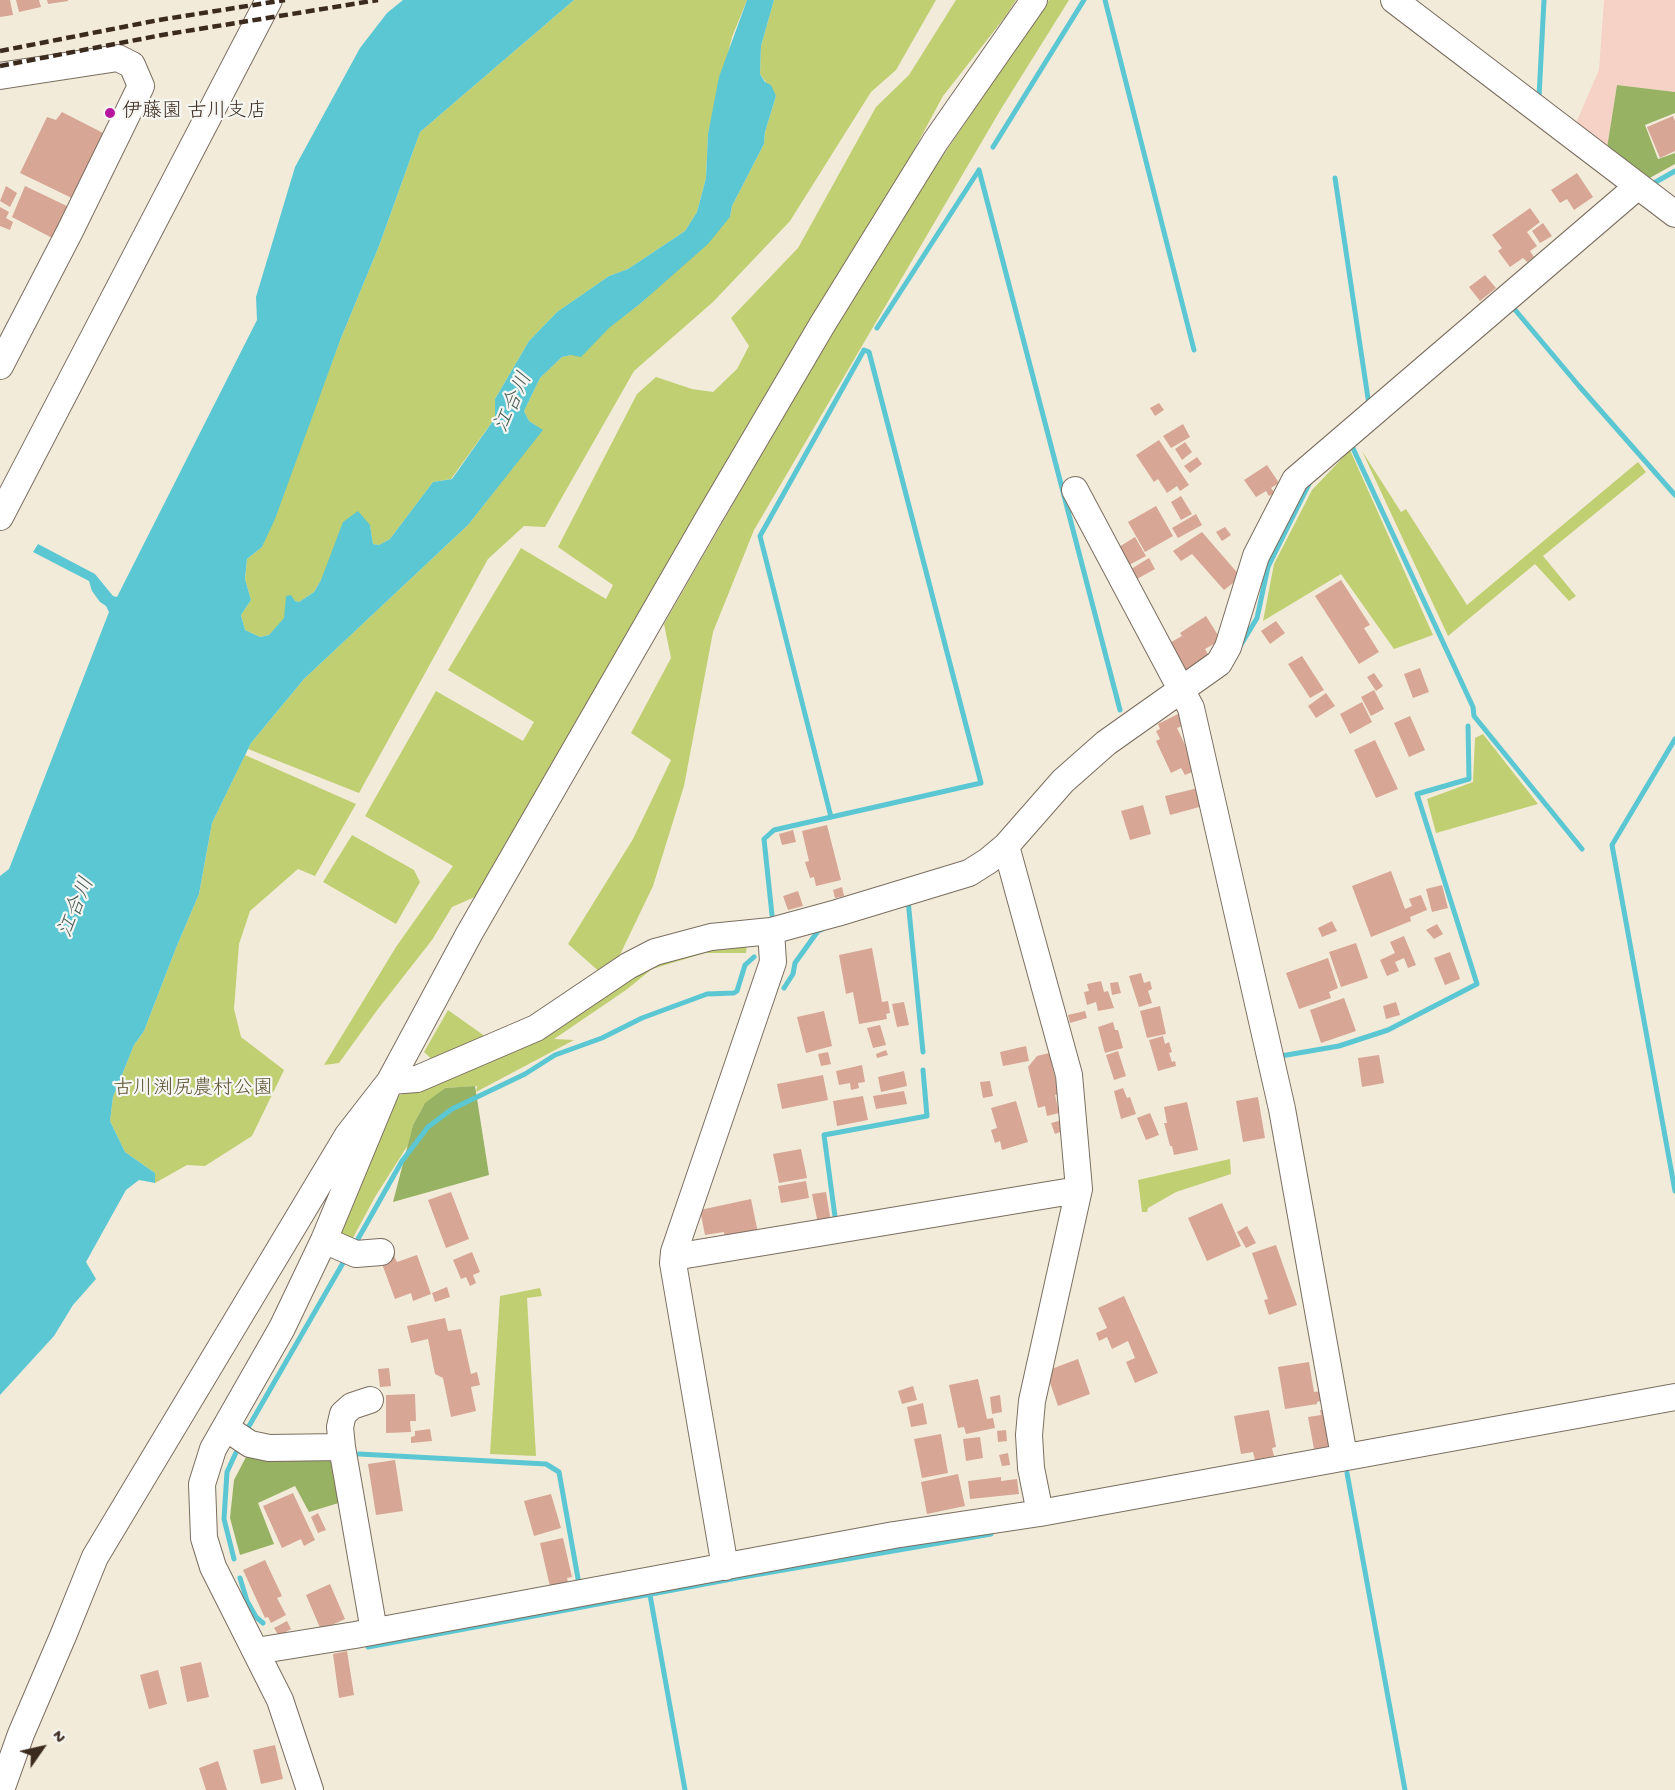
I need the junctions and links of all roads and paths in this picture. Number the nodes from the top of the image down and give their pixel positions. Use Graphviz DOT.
graph roads {
  1 [pos="269,0"];
  2 [pos="1034,0"];
  3 [pos="1394,0"];
  4 [pos="0,76"];
  5 [pos="1638,186"];
  6 [pos="1675,214"];
  7 [pos="0,366"];
  8 [pos="1075,490"];
  9 [pos="0,517"];
  10 [pos="1182,689"];
  11 [pos="1006,846"];
  12 [pos="771,931"];
  13 [pos="390,1081"];
  14 [pos="1078,1191"];
  15 [pos="681,1256"];
  16 [pos="1675,1397"];
  17 [pos="370,1400"];
  18 [pos="236,1434"];
  19 [pos="342,1447"];
  20 [pos="1344,1456"];
  21 [pos="1040,1513"];
  22 [pos="725,1567"];
  23 [pos="374,1631"];
  24 [pos="255,1651"];
  25 [pos="1,1790"];
  26 [pos="310,1790"];
  1 -- 9 [label="street"];
  2 -- 13 [label="street"];
  3 -- 5 [label="street"];
  4 -- 7 [label="street"];
  5 -- 6 [label="street"];
  5 -- 10 [label="street"];
  8 -- 10 [label="street"];
  10 -- 11 [label="street"];
  10 -- 20 [label="street"];
  11 -- 12 [label="street"];
  11 -- 14 [label="street"];
  12 -- 13 [label="street"];
  12 -- 15 [label="street"];
  13 -- 18 [label="street"];
  13 -- 25 [label="street"];
  14 -- 15 [label="street"];
  14 -- 21 [label="street"];
  15 -- 22 [label="street"];
  16 -- 20 [label="street"];
  17 -- 19 [label="street"];
  18 -- 19 [label="street"];
  18 -- 24 [label="street"];
  19 -- 23 [label="street"];
  20 -- 21 [label="street"];
  21 -- 22 [label="street"];
  22 -- 23 [label="street"];
  23 -- 24 [label="street"];
  24 -- 26 [label="street"];
}
